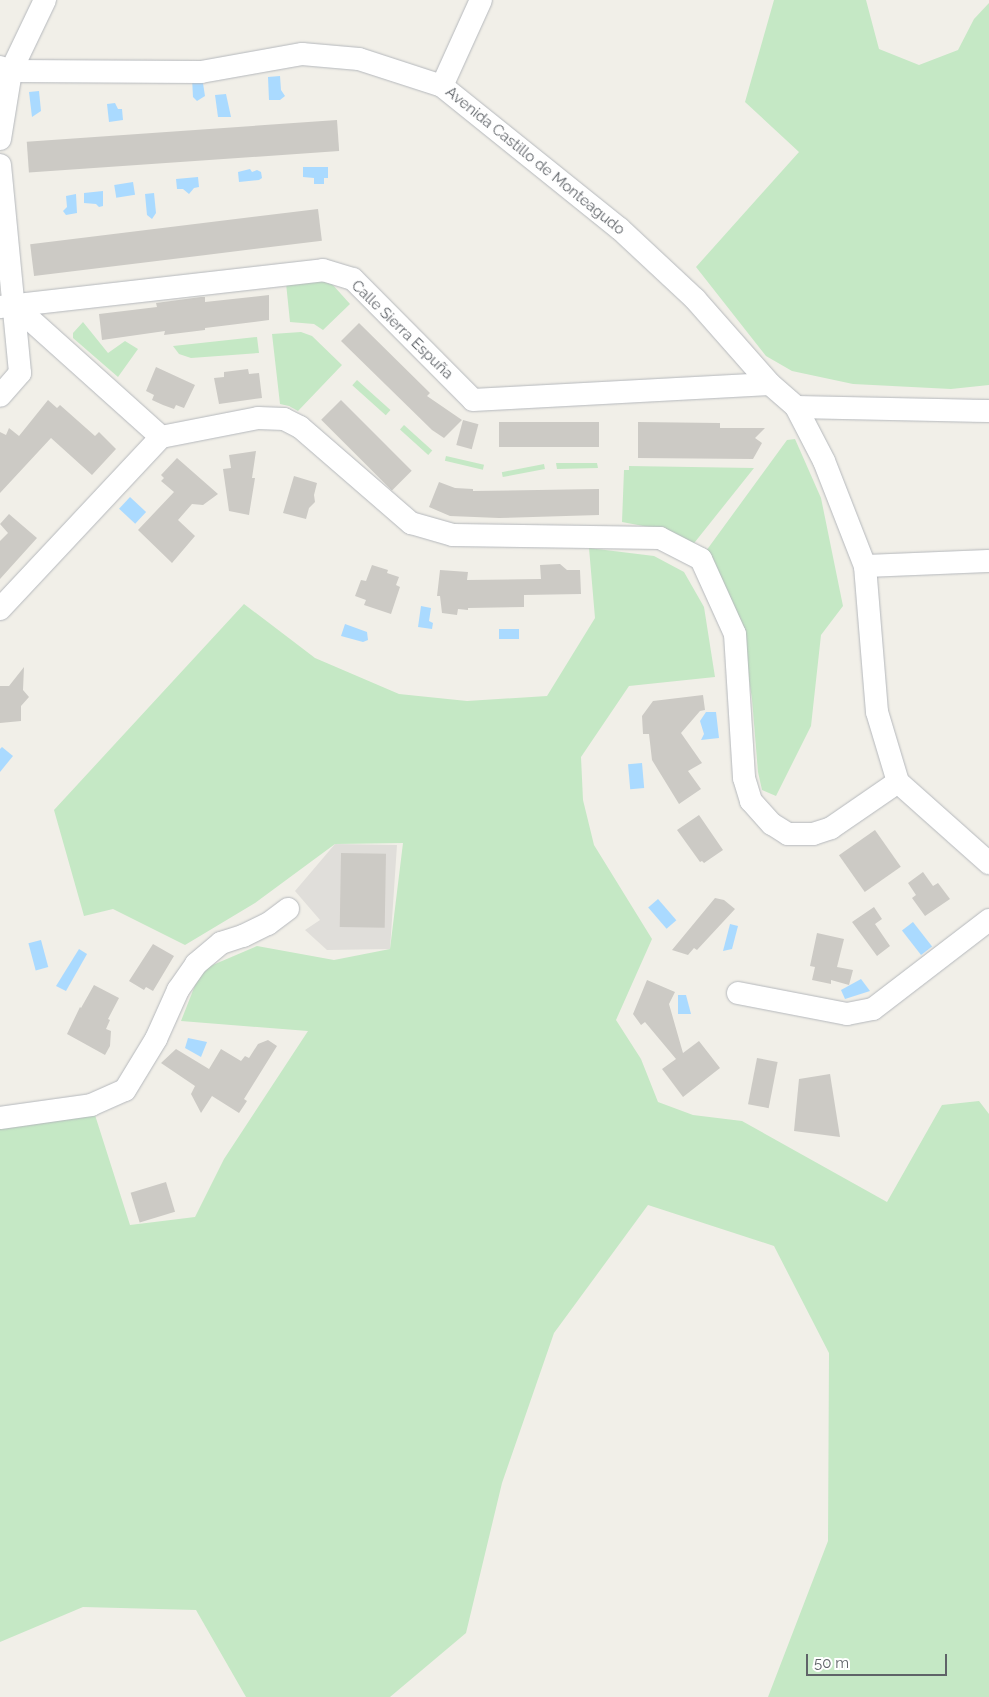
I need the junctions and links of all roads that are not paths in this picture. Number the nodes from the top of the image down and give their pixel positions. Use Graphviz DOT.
graph roads {
  1 [pos="44,0"];
  2 [pos="481,0"];
  3 [pos="6,69"];
  4 [pos="442,86"];
  5 [pos="0,139"];
  6 [pos="0,165"];
  7 [pos="7,306"];
  8 [pos="770,384"];
  9 [pos="0,396"];
  10 [pos="796,407"];
  11 [pos="989,411"];
  12 [pos="161,437"];
  13 [pos="989,561"];
  14 [pos="865,566"];
  15 [pos="0,608"];
  16 [pos="898,782"];
  17 [pos="989,863"];
  18 [pos="288,910"];
  19 [pos="989,920"];
  20 [pos="738,993"];
  21 [pos="0,1118"];
  1 -- 3 [label="street"];
  2 -- 4 [label="street"];
  3 -- 4 [label="street, Avenida Castillo de Monteagudo"];
  3 -- 5 [label="street"];
  4 -- 8 [label="street, Avenida Castillo de Monteagudo"];
  6 -- 7 [label="street"];
  7 -- 8 [label="street, Calle Sierra Espuña"];
  7 -- 9 [label="street"];
  7 -- 12 [label="street"];
  8 -- 10 [label="street, Avenida Castillo de Monteagudo"];
  10 -- 11 [label="street"];
  10 -- 14 [label="street"];
  12 -- 15 [label="street"];
  12 -- 16 [label="street"];
  13 -- 14 [label="street"];
  14 -- 16 [label="street"];
  16 -- 17 [label="street"];
  18 -- 21 [label="street"];
  19 -- 20 [label="street"];
}
